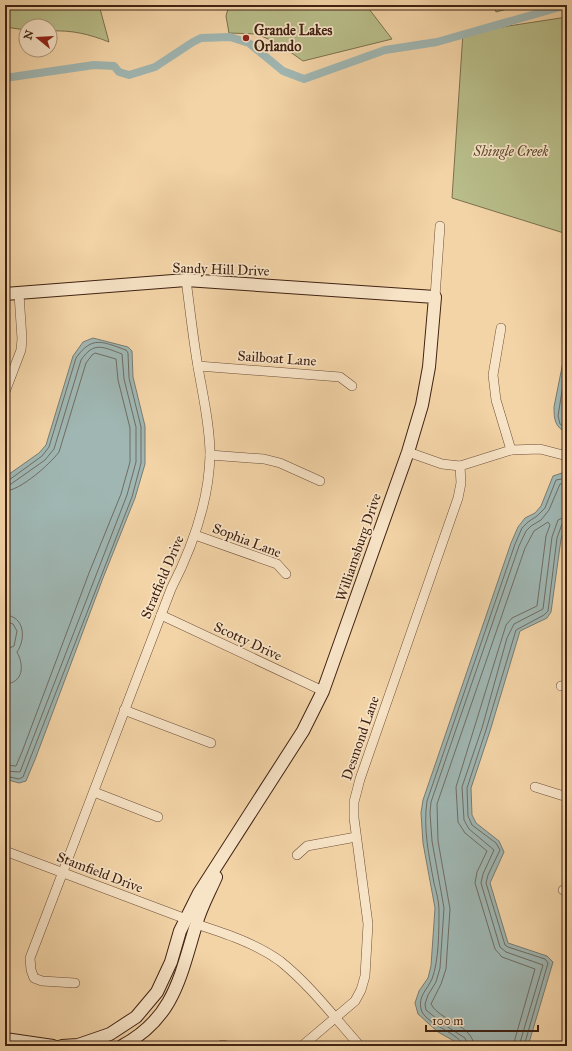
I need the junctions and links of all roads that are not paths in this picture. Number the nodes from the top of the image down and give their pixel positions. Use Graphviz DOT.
graph roads {
  1 [pos="440,226"];
  2 [pos="186,280"];
  3 [pos="5,294"];
  4 [pos="19,294"];
  5 [pos="435,297"];
  6 [pos="501,328"];
  7 [pos="198,366"];
  8 [pos="352,386"];
  9 [pos="5,392"];
  10 [pos="511,450"];
  11 [pos="408,452"];
  12 [pos="210,455"];
  13 [pos="567,456"];
  14 [pos="460,466"];
  15 [pos="320,481"];
  16 [pos="195,535"];
  17 [pos="286,574"];
  18 [pos="161,615"];
  19 [pos="323,692"];
  20 [pos="124,710"];
  21 [pos="211,743"];
  22 [pos="535,787"];
  23 [pos="94,792"];
  24 [pos="567,797"];
  25 [pos="158,817"];
  26 [pos="356,837"];
  27 [pos="5,851"];
  28 [pos="297,856"];
  29 [pos="62,872"];
  30 [pos="191,921"];
  31 [pos="75,983"];
  32 [pos="335,1018"];
  33 [pos="5,1039"];
  34 [pos="53,1046"];
  35 [pos="62,1046"];
  36 [pos="122,1046"];
  37 [pos="302,1046"];
  38 [pos="360,1046"];
  1 -- 5 [label="street, Williamsburg Drive"];
  2 -- 4 [label="street, Sandy Hill Drive"];
  2 -- 5 [label="street, Sandy Hill Drive"];
  2 -- 7 [label="street, Stratfield Drive"];
  3 -- 4 [label="street, Sandy Hill Drive"];
  4 -- 9 [label="street"];
  5 -- 11 [label="street, Williamsburg Drive"];
  6 -- 10 [label="street"];
  7 -- 8 [label="street, Sailboat Lane"];
  7 -- 12 [label="street, Stratfield Drive"];
  10 -- 13 [label="street"];
  10 -- 14 [label="street"];
  11 -- 14 [label="street"];
  11 -- 19 [label="street, Williamsburg Drive"];
  12 -- 15 [label="street"];
  12 -- 16 [label="street, Stratfield Drive"];
  14 -- 26 [label="street, Desmond Lane"];
  16 -- 17 [label="street, Sophia Lane"];
  16 -- 18 [label="street, Stratfield Drive"];
  18 -- 19 [label="street, Scotty Drive"];
  18 -- 20 [label="street, Stratfield Drive"];
  19 -- 30 [label="street, Williamsburg Drive"];
  20 -- 21 [label="street"];
  20 -- 23 [label="street, Stratfield Drive"];
  22 -- 24 [label="street"];
  23 -- 25 [label="street"];
  23 -- 29 [label="street, Stratfield Drive"];
  26 -- 28 [label="street"];
  26 -- 32 [label="street, Desmond Lane"];
  27 -- 29 [label="street, Stamfield Drive"];
  29 -- 30 [label="street, Stamfield Drive"];
  29 -- 31 [label="street, Stratfield Drive"];
  30 -- 32 [label="street, Stamfield Drive"];
  30 -- 35 [label="street"];
  30 -- 36 [label="street"];
  32 -- 37 [label="street, Desmond Lane"];
  32 -- 38 [label="street, Stamfield Drive"];
  33 -- 34 [label="street"];
}
